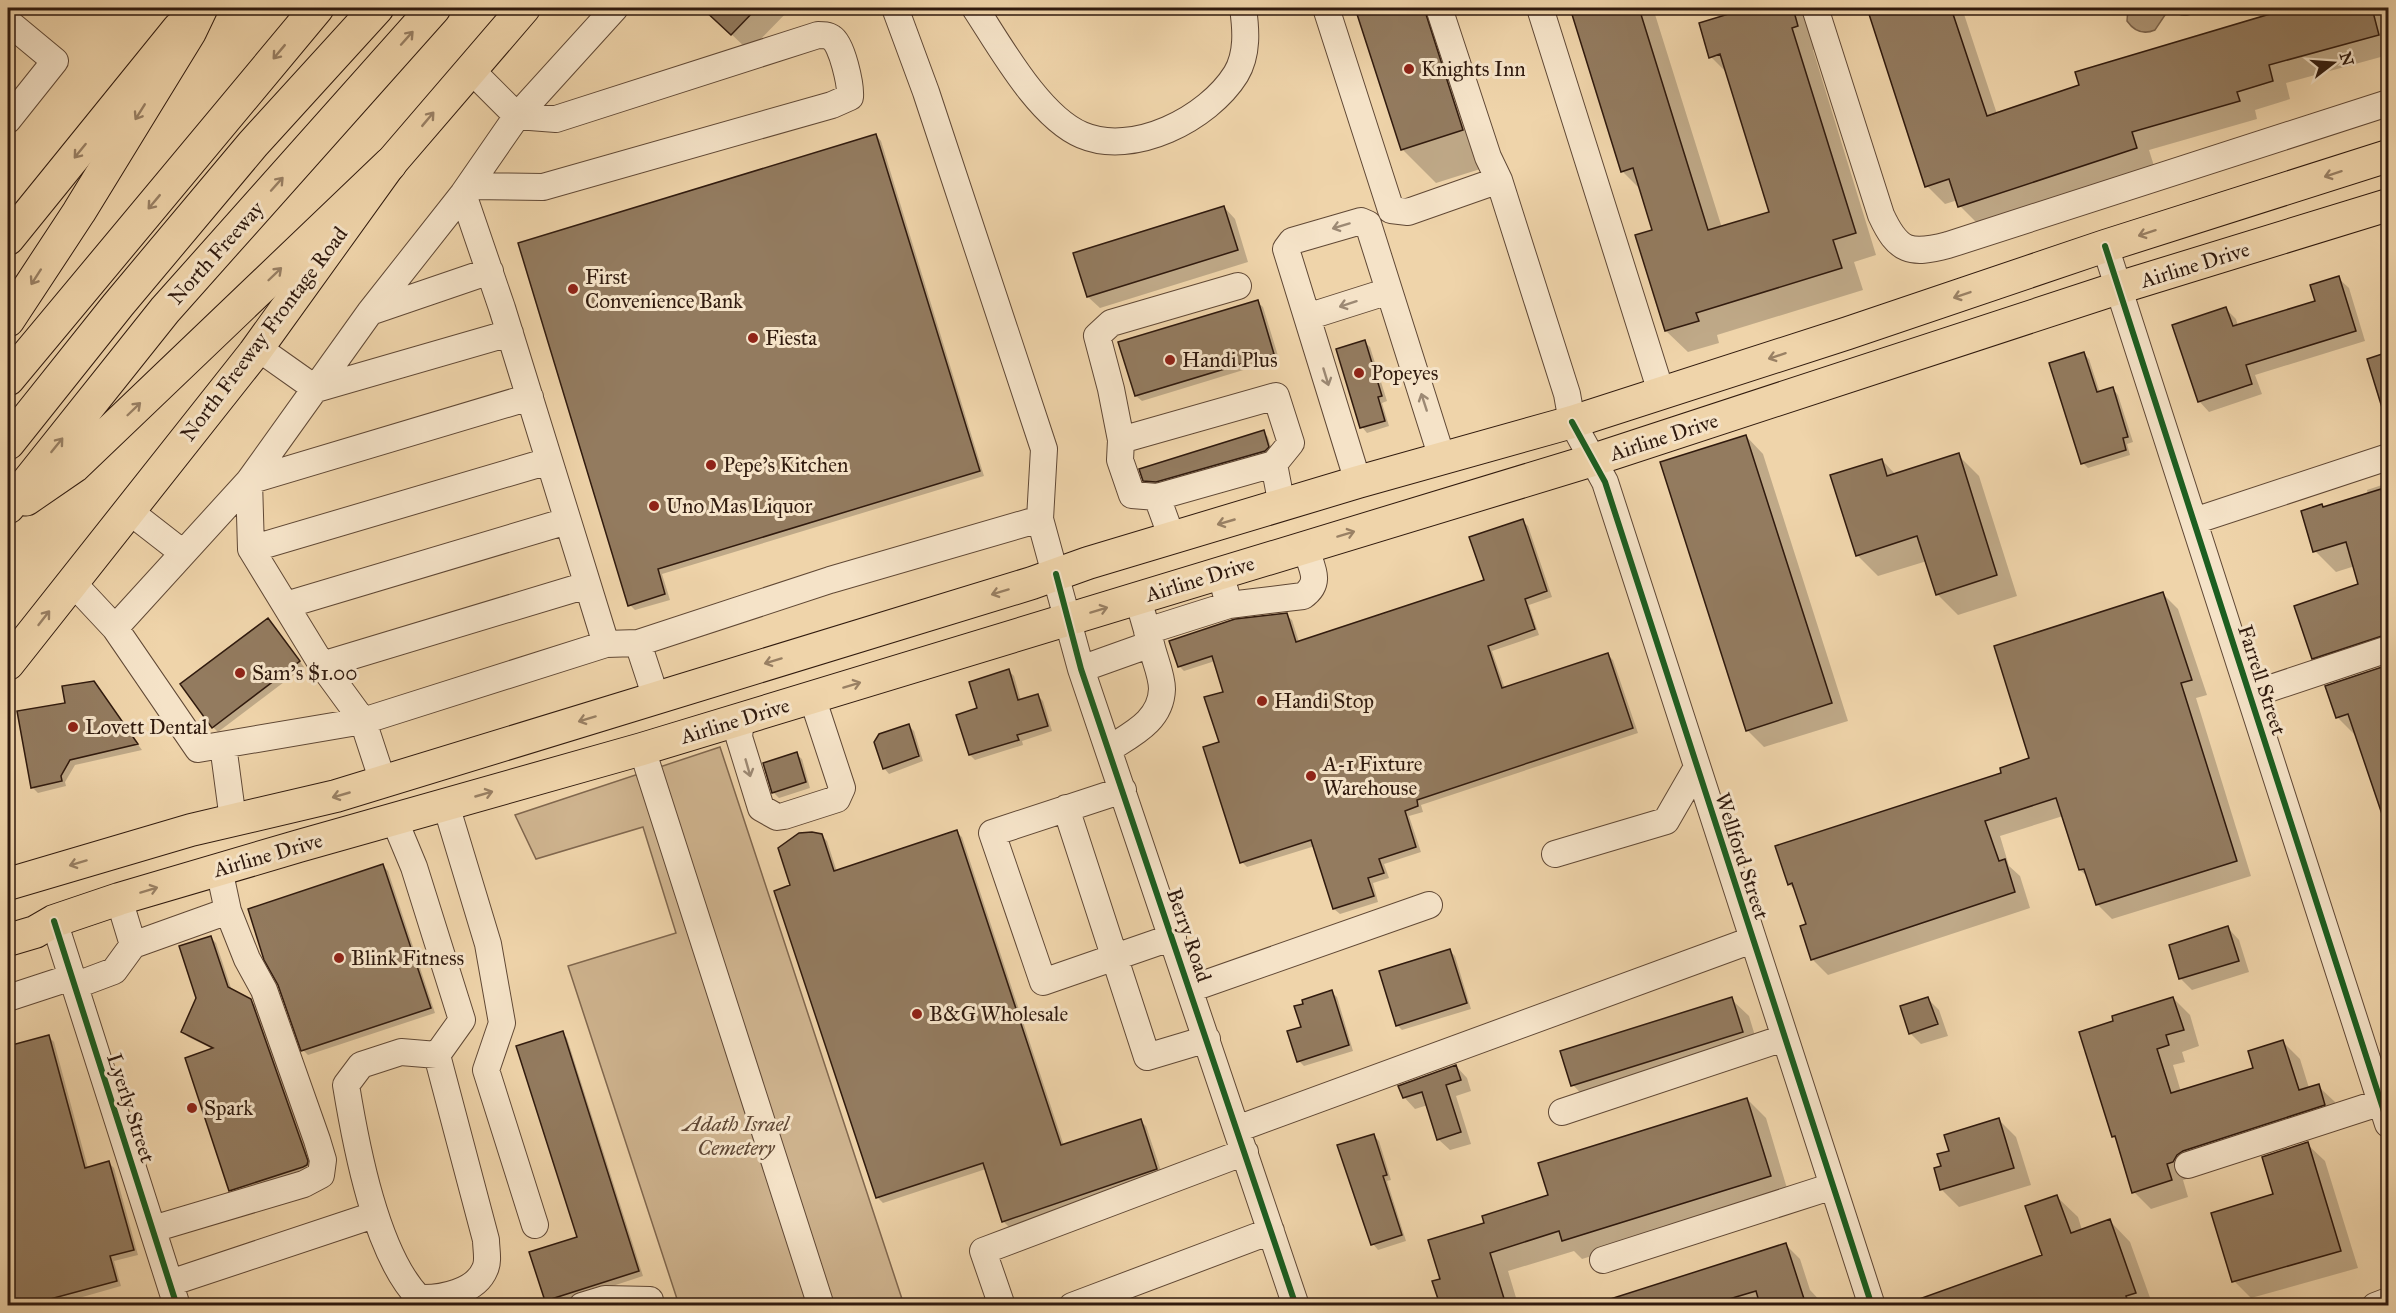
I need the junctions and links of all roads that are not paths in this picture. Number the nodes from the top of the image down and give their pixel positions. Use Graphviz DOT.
graph roads {
  1 [pos="196,8"];
  2 [pos="201,8"];
  3 [pos="316,8"];
  4 [pos="377,8"];
  5 [pos="434,8"];
  6 [pos="524,8"];
  7 [pos="615,8"];
  8 [pos="895,8"];
  9 [pos="975,8"];
  10 [pos="1243,8"];
  11 [pos="1326,8"];
  12 [pos="1439,8"];
  13 [pos="1540,8"];
  14 [pos="1815,8"];
  15 [pos="8,22"];
  16 [pos="470,69"];
  17 [pos="2388,102"];
  18 [pos="517,116"];
  19 [pos="8,120"];
  20 [pos="2388,156"];
  21 [pos="390,164"];
  22 [pos="1499,180"];
  23 [pos="466,190"];
  24 [pos="2388,205"];
  25 [pos="8,239"];
  26 [pos="2106,246"];
  27 [pos="490,271"];
  28 [pos="1238,286"];
  29 [pos="2118,288"];
  30 [pos="1389,291"];
  31 [pos="370,312"];
  32 [pos="1307,317"];
  33 [pos="8,320"];
  34 [pos="510,333"];
  35 [pos="1848,333"];
  36 [pos="258,348"];
  37 [pos="1859,372"];
  38 [pos="8,379"];
  39 [pos="316,389"];
  40 [pos="1662,392"];
  41 [pos="530,397"];
  42 [pos="1572,422"];
  43 [pos="1121,440"];
  44 [pos="8,443"];
  45 [pos="2388,457"];
  46 [pos="1442,458"];
  47 [pos="549,460"];
  48 [pos="1593,460"];
  49 [pos="1274,465"];
  50 [pos="249,481"];
  51 [pos="1358,482"];
  52 [pos="1157,497"];
  53 [pos="1282,506"];
  54 [pos="8,507"];
  55 [pos="129,511"];
  56 [pos="8,512"];
  57 [pos="1040,519"];
  58 [pos="567,520"];
  59 [pos="2194,521"];
  60 [pos="1172,538"];
  61 [pos="1305,547"];
  62 [pos="251,549"];
  63 [pos="183,553"];
  64 [pos="1220,573"];
  65 [pos="1056,574"];
  66 [pos="72,582"];
  67 [pos="587,585"];
  68 [pos="1138,599"];
  69 [pos="286,605"];
  70 [pos="1229,605"];
  71 [pos="1068,620"];
  72 [pos="115,628"];
  73 [pos="1149,638"];
  74 [pos="638,643"];
  75 [pos="606,644"];
  76 [pos="2388,649"];
  77 [pos="8,664"];
  78 [pos="322,664"];
  79 [pos="1081,669"];
  80 [pos="728,674"];
  81 [pos="2250,695"];
  82 [pos="812,697"];
  83 [pos="656,698"];
  84 [pos="741,718"];
  85 [pos="363,721"];
  86 [pos="223,745"];
  87 [pos="642,749"];
  88 [pos="1109,749"];
  89 [pos="1696,769"];
  90 [pos="383,782"];
  91 [pos="1123,790"];
  92 [pos="446,805"];
  93 [pos="1066,808"];
  94 [pos="394,819"];
  95 [pos="233,820"];
  96 [pos="134,846"];
  97 [pos="1556,854"];
  98 [pos="219,869"];
  99 [pos="8,884"];
  100 [pos="118,899"];
  101 [pos="1429,904"];
  102 [pos="228,911"];
  103 [pos="54,921"];
  104 [pos="1173,937"];
  105 [pos="8,940"];
  106 [pos="1752,940"];
  107 [pos="134,945"];
  108 [pos="1115,957"];
  109 [pos="73,981"];
  110 [pos="1190,989"];
  111 [pos="8,998"];
  112 [pos="1784,1038"];
  113 [pos="1206,1039"];
  114 [pos="437,1055"];
  115 [pos="2386,1109"];
  116 [pos="1562,1112"];
  117 [pos="1241,1140"];
  118 [pos="2188,1165"];
  119 [pos="1833,1186"];
  120 [pos="374,1215"];
  121 [pos="535,1225"];
  122 [pos="153,1229"];
  123 [pos="1271,1230"];
  124 [pos="1603,1260"];
  125 [pos="174,1294"];
  126 [pos="2388,1301"];
  127 [pos="582,1305"];
  128 [pos="651,1305"];
  129 [pos="821,1305"];
  130 [pos="1002,1305"];
  131 [pos="1072,1305"];
  132 [pos="1296,1305"];
  133 [pos="1872,1305"];
  134 [pos="2375,1305"];
  1 -- 25 [label="main road, one-way"];
  2 -- 33 [label="highway, one-way"];
  3 -- 38 [label="highway, one-way"];
  4 -- 44 [label="highway, North Freeway"];
  54 -- 5 [label="highway, North Freeway, one-way"];
  6 -- 16 [label="main road, North Freeway Frontage Road"];
  7 -- 18 [label="street"];
  8 -- 57 [label="street, Berry Road"];
  9 -- 10 [label="street"];
  11 -- 22 [label="street"];
  12 -- 22 [label="street, Wellford Street"];
  13 -- 40 [label="street"];
  14 -- 17 [label="street"];
  15 -- 19 [label="street"];
  16 -- 18 [label="street"];
  21 -- 16 [label="main road, North Freeway Frontage Road, one-way"];
  18 -- 23 [label="street"];
  18 -- 23 [label="street"];
  20 -- 26 [label="main road, Airline Drive, one-way"];
  21 -- 36 [label="main road, North Freeway Frontage Road"];
  56 -- 21 [label="highway, one-way"];
  22 -- 42 [label="street, Wellford Street"];
  23 -- 27 [label="street"];
  23 -- 31 [label="street"];
  24 -- 29 [label="main road, Airline Drive"];
  26 -- 29 [label="street, Farrell Street"];
  26 -- 35 [label="main road, Airline Drive, one-way"];
  27 -- 31 [label="street"];
  27 -- 34 [label="street"];
  28 -- 43 [label="street"];
  29 -- 37 [label="main road, Airline Drive"];
  29 -- 59 [label="street, Farrell Street"];
  30 -- 32 [label="street, one-way"];
  30 -- 32 [label="street, one-way"];
  46 -- 30 [label="street, one-way"];
  31 -- 39 [label="street"];
  32 -- 51 [label="street, one-way"];
  34 -- 39 [label="street"];
  34 -- 41 [label="street"];
  35 -- 37 [label="main road"];
  35 -- 40 [label="main road, Airline Drive, one-way"];
  36 -- 39 [label="street"];
  36 -- 55 [label="main road, North Freeway Frontage Road"];
  37 -- 48 [label="main road, Airline Drive"];
  39 -- 50 [label="street"];
  40 -- 42 [label="main road, Airline Drive"];
  41 -- 47 [label="street"];
  41 -- 50 [label="street"];
  42 -- 46 [label="main road, Airline Drive"];
  42 -- 48 [label="street, Wellford Street"];
  43 -- 49 [label="street"];
  43 -- 52 [label="street"];
  45 -- 59 [label="street"];
  46 -- 51 [label="main road, Airline Drive"];
  47 -- 58 [label="street"];
  47 -- 62 [label="street"];
  61 -- 48 [label="main road, Airline Drive, one-way"];
  48 -- 89 [label="street, Wellford Street"];
  49 -- 52 [label="street"];
  49 -- 53 [label="street"];
  50 -- 62 [label="street"];
  50 -- 63 [label="street"];
  51 -- 53 [label="main road, Airline Drive"];
  52 -- 60 [label="street"];
  53 -- 60 [label="main road, Airline Drive, one-way"];
  55 -- 63 [label="street"];
  55 -- 66 [label="main road, North Freeway Frontage Road"];
  57 -- 65 [label="street, Berry Road"];
  57 -- 74 [label="street"];
  58 -- 67 [label="street"];
  58 -- 69 [label="street"];
  59 -- 81 [label="street, Farrell Street"];
  60 -- 65 [label="main road, Airline Drive"];
  61 -- 64 [label="main road, Airline Drive"];
  61 -- 70 [label="street"];
  62 -- 69 [label="street"];
  63 -- 72 [label="street"];
  64 -- 68 [label="main road, Airline Drive"];
  64 -- 70 [label="street"];
  65 -- 71 [label="street, Berry Road"];
  65 -- 80 [label="main road, Airline Drive, one-way"];
  66 -- 72 [label="street"];
  77 -- 66 [label="main road, North Freeway Frontage Road, one-way"];
  67 -- 75 [label="street"];
  67 -- 78 [label="street"];
  71 -- 68 [label="main road, Airline Drive, one-way"];
  68 -- 73 [label="street"];
  69 -- 78 [label="street"];
  70 -- 73 [label="street"];
  71 -- 79 [label="street, Berry Road"];
  82 -- 71 [label="main road, Airline Drive, one-way"];
  72 -- 86 [label="street"];
  73 -- 79 [label="street"];
  73 -- 88 [label="street"];
  74 -- 75 [label="street"];
  74 -- 83 [label="street"];
  75 -- 85 [label="street"];
  76 -- 81 [label="street"];
  78 -- 85 [label="street"];
  79 -- 88 [label="street, Berry Road"];
  80 -- 83 [label="main road, Airline Drive"];
  80 -- 84 [label="main road"];
  81 -- 115 [label="street, Farrell Street"];
  82 -- 84 [label="main road, Airline Drive"];
  84 -- 82 [label="street, one-way"];
  83 -- 90 [label="main road, Airline Drive, one-way"];
  84 -- 87 [label="main road, Airline Drive"];
  85 -- 86 [label="street"];
  85 -- 90 [label="street"];
  86 -- 95 [label="street"];
  92 -- 87 [label="main road, Airline Drive, one-way"];
  87 -- 129 [label="street"];
  88 -- 91 [label="street, Berry Road"];
  89 -- 97 [label="street"];
  89 -- 106 [label="street, Wellford Street"];
  90 -- 94 [label="main road"];
  90 -- 95 [label="main road, Airline Drive, one-way"];
  91 -- 93 [label="street"];
  91 -- 104 [label="street, Berry Road"];
  92 -- 94 [label="main road, Airline Drive"];
  92 -- 121 [label="street"];
  93 -- 108 [label="street"];
  93 -- 108 [label="street"];
  94 -- 98 [label="main road, Airline Drive"];
  94 -- 114 [label="street"];
  95 -- 96 [label="main road, Airline Drive"];
  96 -- 99 [label="main road, Airline Drive, one-way"];
  96 -- 103 [label="main road"];
  100 -- 98 [label="main road, Airline Drive, one-way"];
  98 -- 102 [label="street"];
  100 -- 103 [label="main road, Airline Drive"];
  100 -- 107 [label="street"];
  101 -- 110 [label="street"];
  102 -- 107 [label="street"];
  102 -- 122 [label="street"];
  103 -- 105 [label="main road, Airline Drive"];
  103 -- 109 [label="street, Lyerly Street"];
  104 -- 108 [label="street"];
  104 -- 110 [label="street, Berry Road"];
  106 -- 112 [label="street, Wellford Street"];
  106 -- 117 [label="street"];
  107 -- 109 [label="street"];
  108 -- 113 [label="street"];
  109 -- 111 [label="street"];
  109 -- 122 [label="street, Lyerly Street"];
  110 -- 113 [label="street, Berry Road"];
  112 -- 116 [label="street"];
  112 -- 119 [label="street, Wellford Street"];
  113 -- 117 [label="street, Berry Road"];
  114 -- 120 [label="street"];
  114 -- 120 [label="street"];
  115 -- 118 [label="street"];
  117 -- 123 [label="street, Berry Road"];
  117 -- 130 [label="street"];
  119 -- 124 [label="street"];
  119 -- 133 [label="street, Wellford Street"];
  120 -- 125 [label="street"];
  122 -- 125 [label="street, Lyerly Street"];
  123 -- 131 [label="street"];
  123 -- 132 [label="street, Berry Road"];
  126 -- 134 [label="street"];
  127 -- 128 [label="street"];
}
